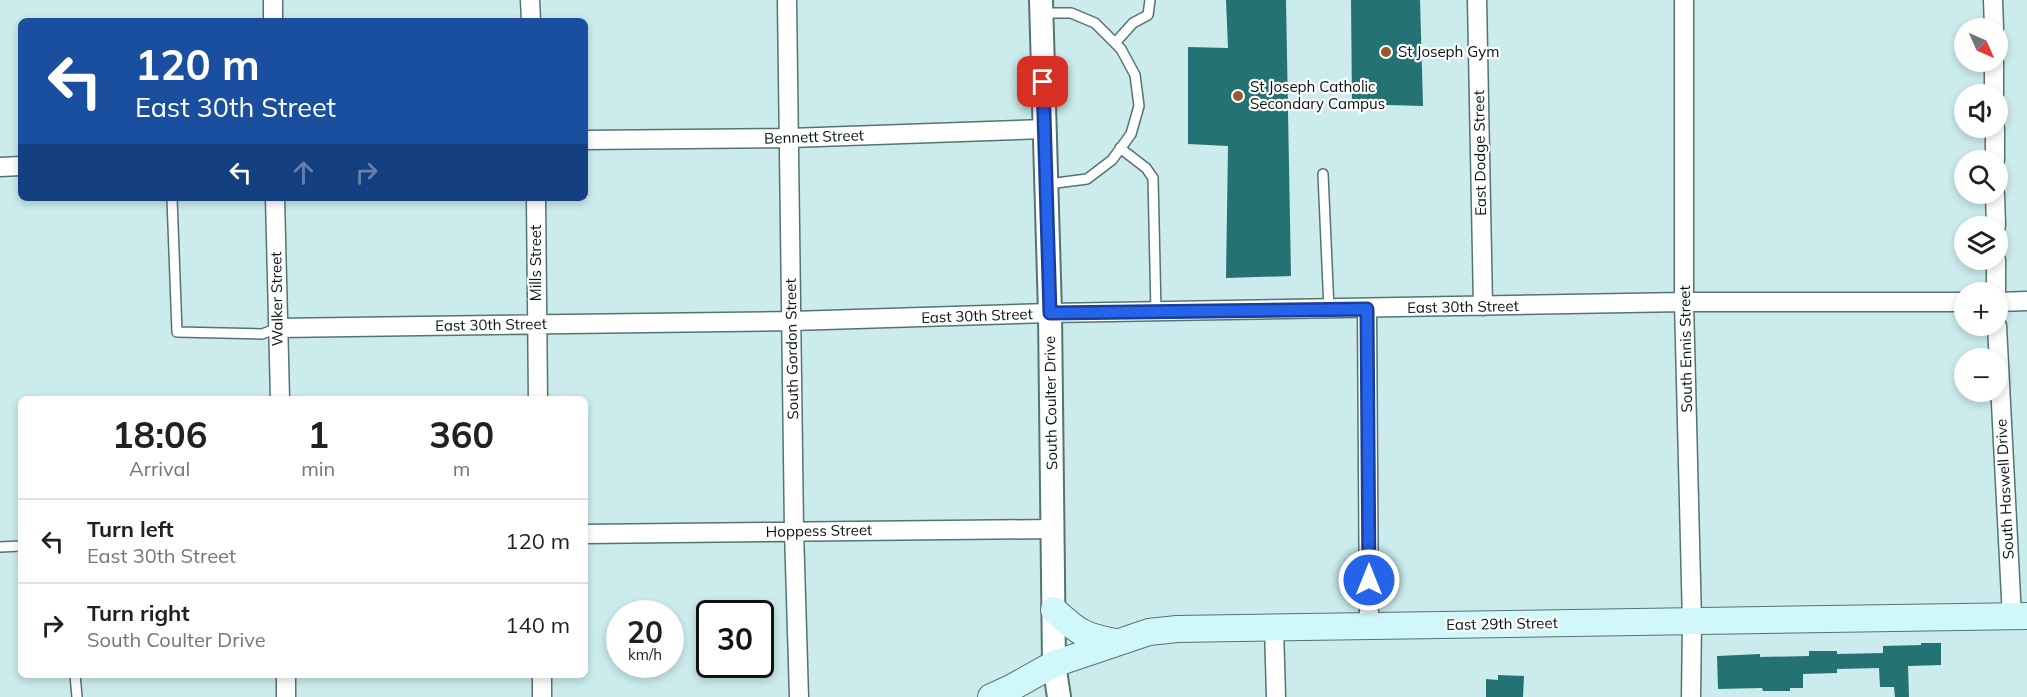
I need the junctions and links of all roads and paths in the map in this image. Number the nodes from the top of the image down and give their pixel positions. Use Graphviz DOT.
graph roads {
  1 [pos="273,0"];
  2 [pos="530,0"];
  3 [pos="787,0"];
  4 [pos="1150,0"];
  5 [pos="1477,0"];
  6 [pos="1683,0"];
  7 [pos="1993,0"];
  8 [pos="1041,6"];
  9 [pos="273,18"];
  10 [pos="531,18"];
  11 [pos="1994,18"];
  12 [pos="1115,44"];
  13 [pos="1044,129"];
  14 [pos="790,138"];
  15 [pos="588,140"];
  16 [pos="1120,148"];
  17 [pos="18,166"];
  18 [pos="0,167"];
  19 [pos="1323,174"];
  20 [pos="1046,184"];
  21 [pos="172,201"];
  22 [pos="275,201"];
  23 [pos="536,201"];
  24 [pos="1684,302"];
  25 [pos="1954,302"];
  26 [pos="2008,302"];
  27 [pos="2027,302"];
  28 [pos="1483,306"];
  29 [pos="1329,309"];
  30 [pos="1367,309"];
  31 [pos="1156,312"];
  32 [pos="1050,313"];
  33 [pos="792,321"];
  34 [pos="536,325"];
  35 [pos="278,328"];
  36 [pos="1999,336"];
  37 [pos="280,396"];
  38 [pos="538,396"];
  39 [pos="1053,529"];
  40 [pos="794,531"];
  41 [pos="588,534"];
  42 [pos="18,546"];
  43 [pos="0,547"];
  44 [pos="1054,610"];
  45 [pos="2019,616"];
  46 [pos="1692,622"];
  47 [pos="1369,625"];
  48 [pos="1274,627"];
  49 [pos="1115,642"];
  50 [pos="1054,664"];
  51 [pos="75,678"];
  52 [pos="286,678"];
  53 [pos="542,678"];
  54 [pos="77,697"];
  55 [pos="286,697"];
  56 [pos="542,697"];
  57 [pos="799,697"];
  58 [pos="991,697"];
  59 [pos="1059,697"];
  60 [pos="1276,697"];
  61 [pos="1691,697"];
  1 -- 9 [label="street"];
  2 -- 10 [label="street"];
  3 -- 14 [label="street, South Gordon Street"];
  4 -- 12 [label="lane"];
  5 -- 28 [label="street, East Dodge Street"];
  6 -- 24 [label="street, South Ennis Street"];
  7 -- 11 [label="street"];
  8 -- 12 [label="lane"];
  8 -- 13 [label="street, South Coulter Drive"];
  12 -- 16 [label="lane"];
  13 -- 14 [label="street, Bennett Street"];
  13 -- 20 [label="street, South Coulter Drive"];
  14 -- 15 [label="street, Bennett Street"];
  14 -- 33 [label="street, South Gordon Street"];
  16 -- 20 [label="lane"];
  16 -- 31 [label="lane"];
  17 -- 18 [label="street"];
  19 -- 29 [label="lane"];
  20 -- 32 [label="street, South Coulter Drive"];
  21 -- 35 [label="lane"];
  22 -- 35 [label="street, Walker Street"];
  23 -- 34 [label="street, Mills Street"];
  24 -- 25 [label="street, East 30th Street"];
  24 -- 28 [label="street, East 30th Street"];
  24 -- 46 [label="street, South Ennis Street"];
  26 -- 27 [label="street"];
  28 -- 30 [label="street, East 30th Street"];
  29 -- 30 [label="street, East 30th Street"];
  29 -- 31 [label="street, East 30th Street"];
  30 -- 47 [label="street"];
  31 -- 32 [label="street, East 30th Street"];
  32 -- 33 [label="street, East 30th Street"];
  32 -- 39 [label="street, South Coulter Drive"];
  33 -- 34 [label="street, East 30th Street"];
  33 -- 40 [label="street, South Gordon Street"];
  34 -- 35 [label="street, East 30th Street"];
  34 -- 38 [label="street, Mills Street"];
  35 -- 37 [label="street, Walker Street"];
  36 -- 45 [label="street, South Haswell Drive"];
  39 -- 40 [label="street, Hoppess Street"];
  39 -- 44 [label="street, South Coulter Drive"];
  40 -- 41 [label="street, Hoppess Street"];
  40 -- 57 [label="street, South Gordon Street"];
  42 -- 43 [label="lane"];
  44 -- 49 [label="main road"];
  44 -- 50 [label="street, South Coulter Drive"];
  45 -- 46 [label="main road, East 29th Street"];
  46 -- 47 [label="main road, East 29th Street"];
  46 -- 61 [label="street, South Ennis Street"];
  47 -- 48 [label="main road, East 29th Street"];
  48 -- 49 [label="main road, East 29th Street"];
  48 -- 60 [label="street"];
  49 -- 50 [label="main road, East 29th Street"];
  50 -- 58 [label="main road, East 29th Street"];
  50 -- 59 [label="street, South Coulter Drive"];
  51 -- 54 [label="lane"];
  52 -- 55 [label="street"];
  53 -- 56 [label="street"];
}
